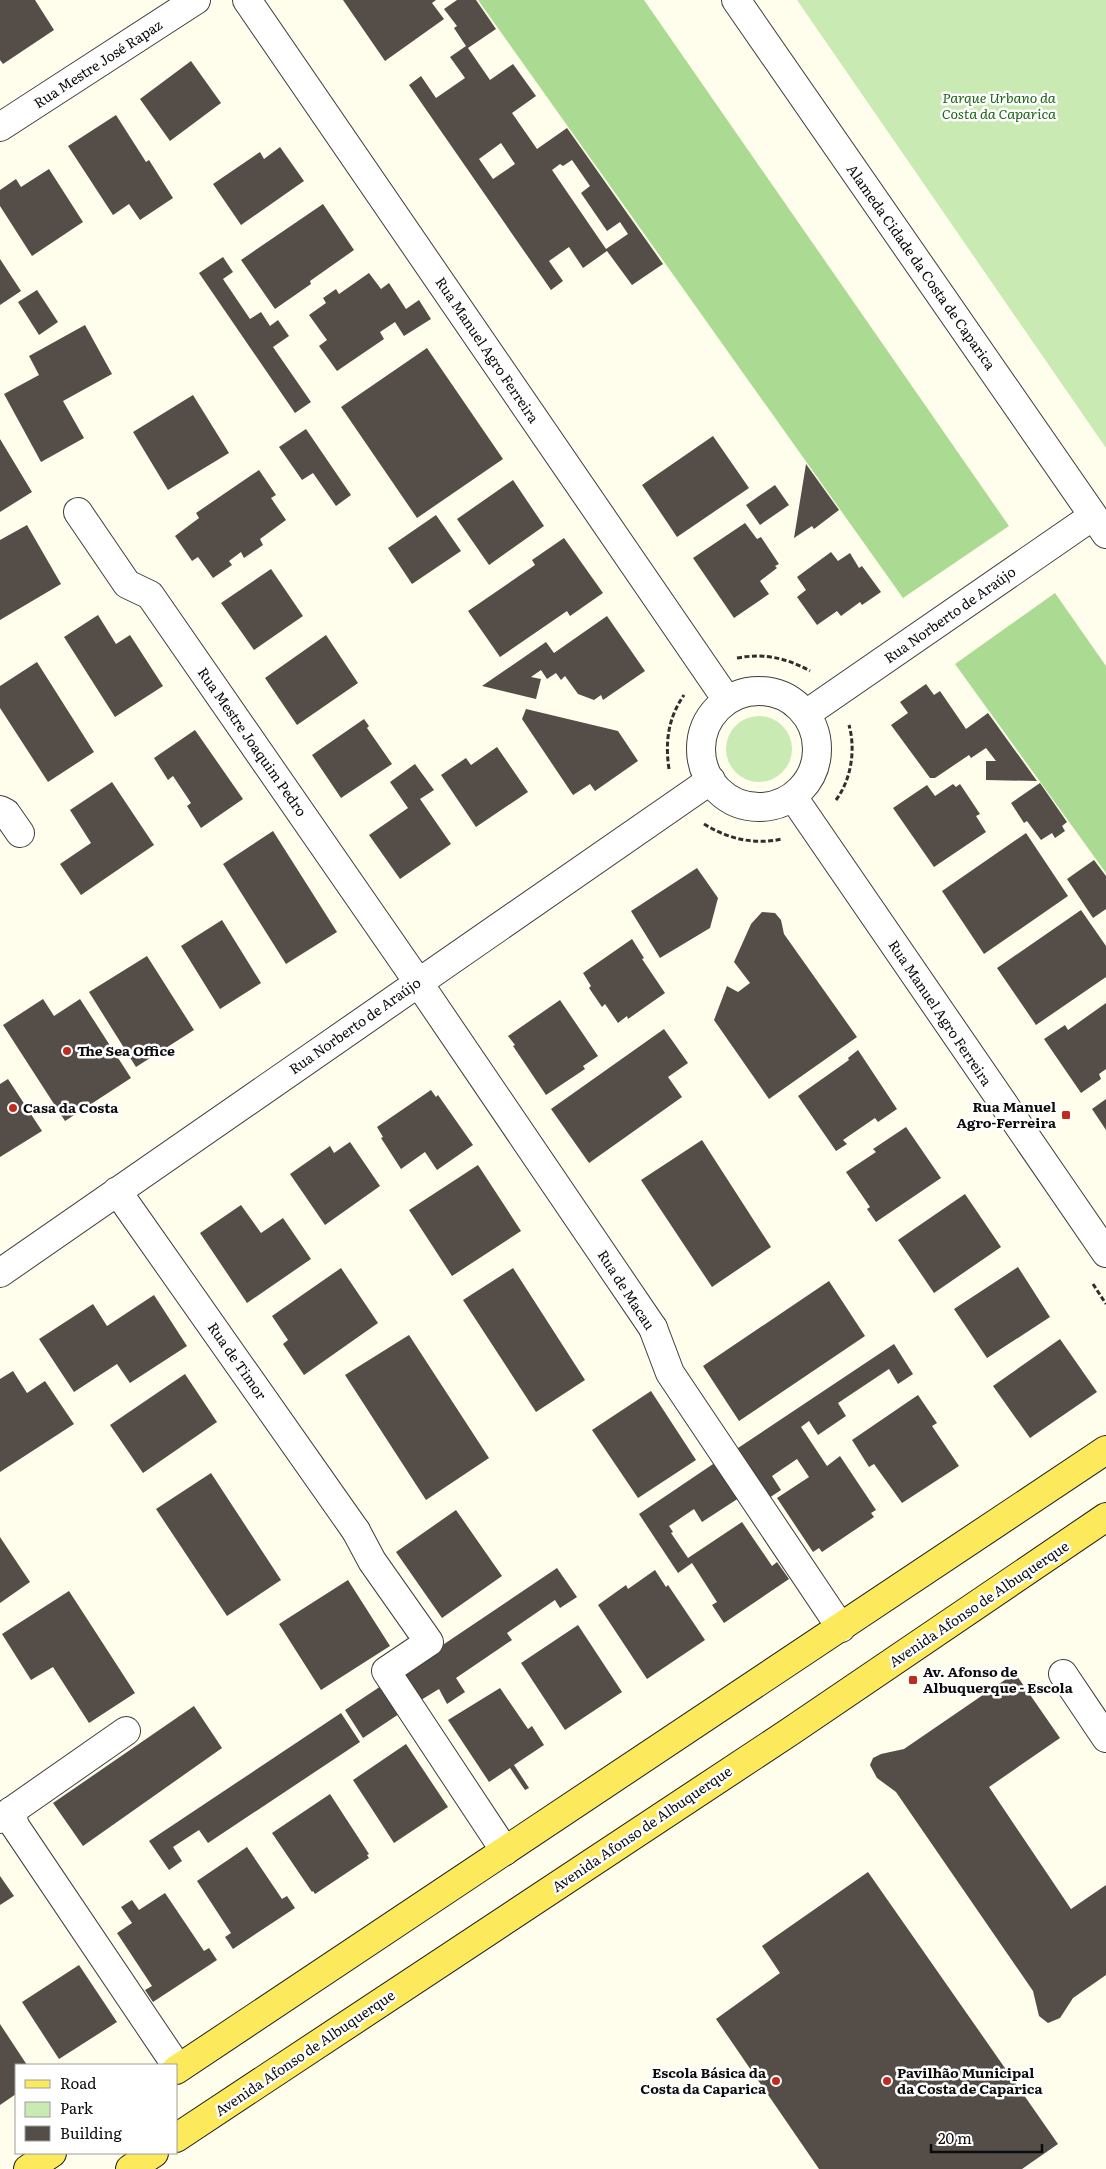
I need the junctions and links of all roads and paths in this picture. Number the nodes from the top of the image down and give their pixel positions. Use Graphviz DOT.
graph roads {
  1 [pos="196,0"];
  2 [pos="247,0"];
  3 [pos="736,0"];
  4 [pos="0,127"];
  5 [pos="78,512"];
  6 [pos="1100,525"];
  7 [pos="727,700"];
  8 [pos="806,714"];
  9 [pos="711,780"];
  10 [pos="793,796"];
  11 [pos="0,810"];
  12 [pos="20,834"];
  13 [pos="418,982"];
  14 [pos="117,1190"];
  15 [pos="1106,1252"];
  16 [pos="0,1273"];
  17 [pos="1106,1450"];
  18 [pos="1106,1517"];
  19 [pos="841,1628"];
  20 [pos="1063,1674"];
  21 [pos="126,1731"];
  22 [pos="1106,1738"];
  23 [pos="4,1808"];
  24 [pos="505,1850"];
  25 [pos="175,2064"];
  26 [pos="178,2066"];
  27 [pos="178,2137"];
  28 [pos="50,2154"];
  29 [pos="152,2154"];
  30 [pos="28,2169"];
  31 [pos="130,2169"];
  1 -- 4 [label="street, Rua Mestre José Rapaz"];
  2 -- 7 [label="street, Rua Manuel Agro Ferreira"];
  3 -- 6 [label="street, Alameda Cidade da Costa de Caparica"];
  5 -- 13 [label="street, Rua Mestre Joaquim Pedro"];
  6 -- 8 [label="street, Rua Norberto de Araújo"];
  7 -- 8 [label="street"];
  7 -- 9 [label="street"];
  8 -- 10 [label="street"];
  9 -- 10 [label="street"];
  9 -- 13 [label="street, Rua Norberto de Araújo"];
  10 -- 15 [label="street, Rua Manuel Agro Ferreira"];
  11 -- 12 [label="street"];
  13 -- 14 [label="street, Rua Norberto de Araújo"];
  13 -- 19 [label="street, Rua de Macau"];
  14 -- 16 [label="street, Rua Norberto de Araújo"];
  14 -- 24 [label="street, Rua de Timor"];
  17 -- 19 [label="main road"];
  18 -- 27 [label="main road, Avenida Afonso de Albuquerque"];
  19 -- 24 [label="main road"];
  20 -- 22 [label="street"];
  21 -- 23 [label="street"];
  23 -- 25 [label="street"];
  24 -- 26 [label="main road"];
  28 -- 30 [label="main road"];
  29 -- 31 [label="main road"];
}
